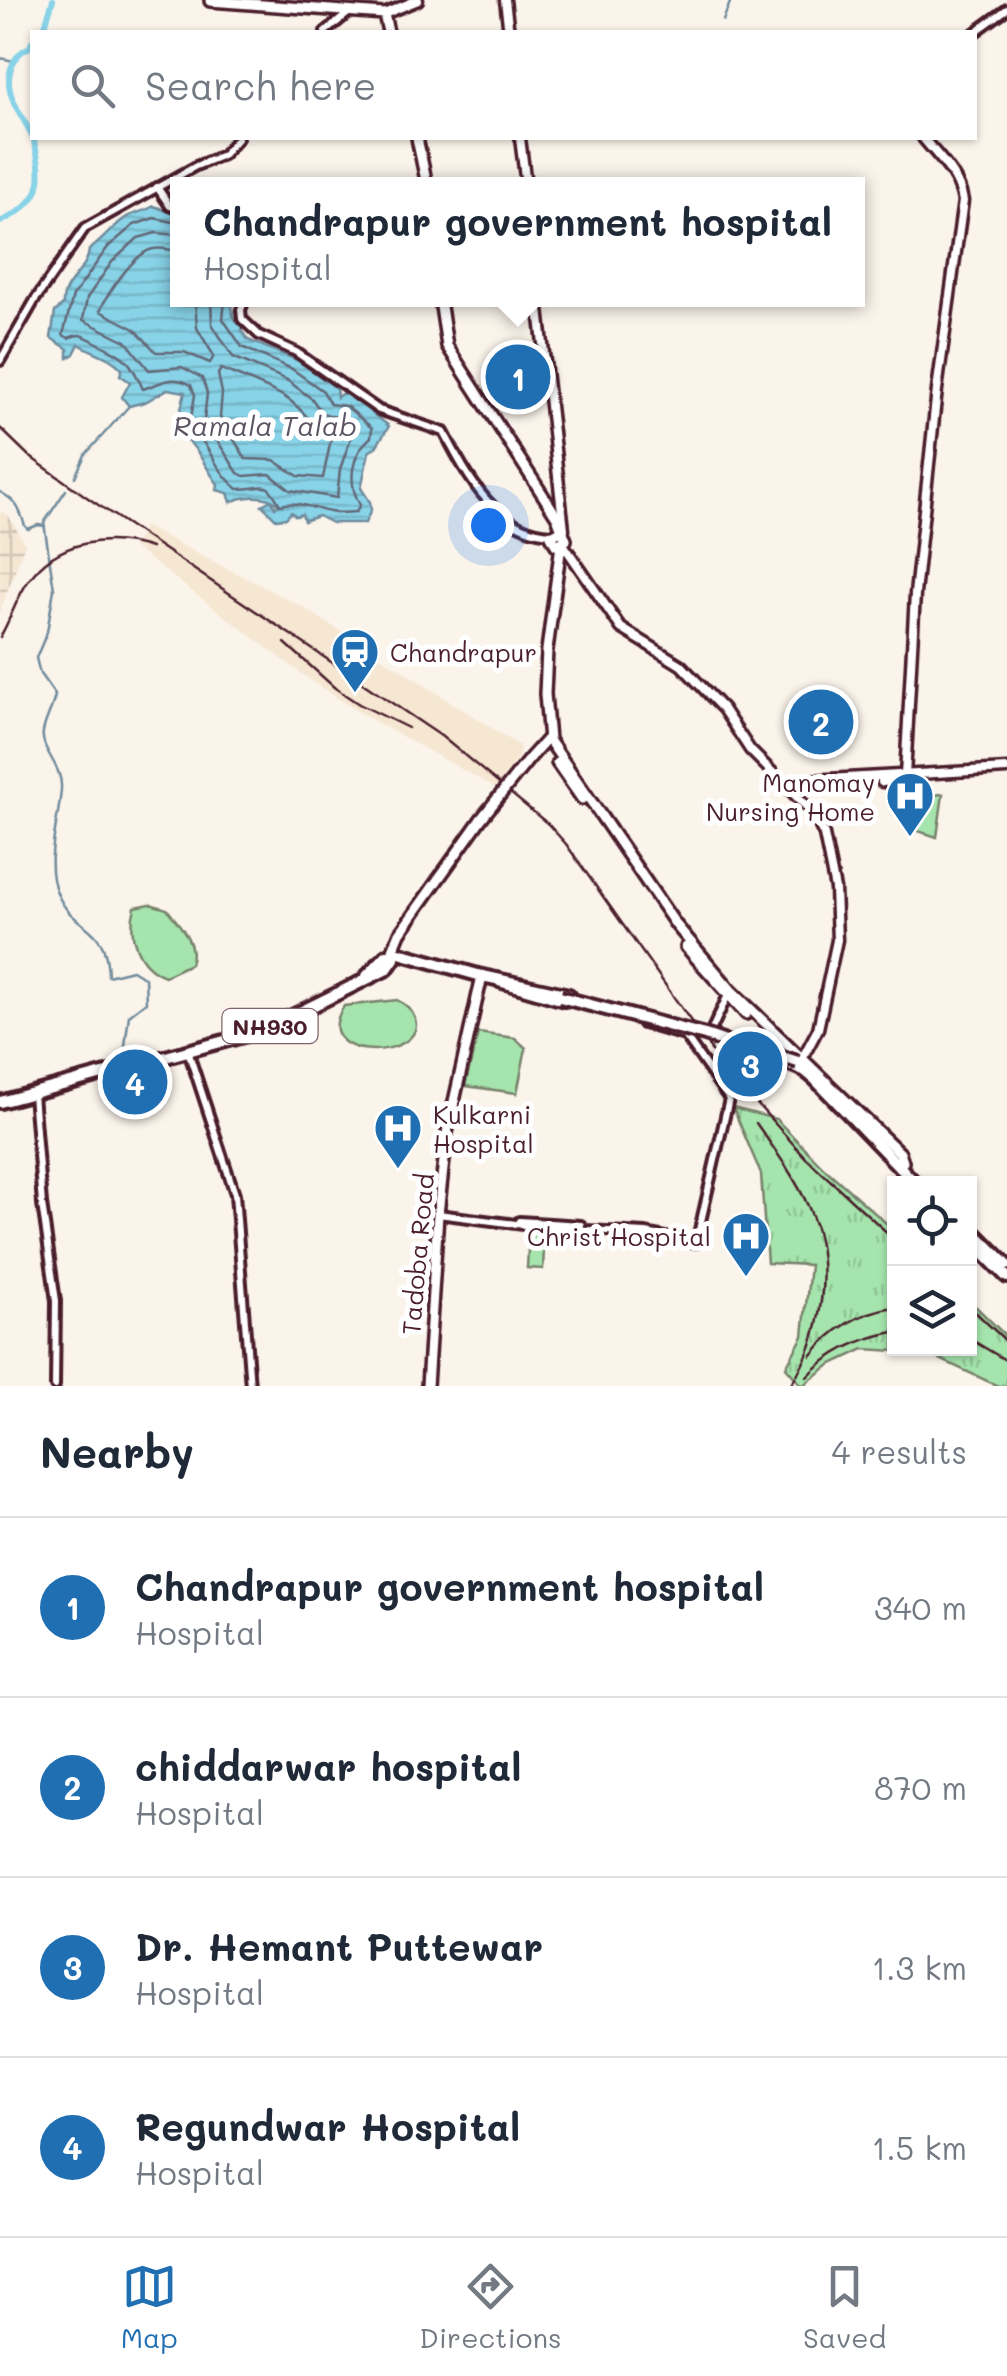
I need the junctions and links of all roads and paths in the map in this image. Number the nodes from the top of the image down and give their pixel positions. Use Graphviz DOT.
graph roads {
  1 [pos="418,0"];
  2 [pos="506,0"];
  3 [pos="210,1"];
  4 [pos="1007,8"];
  5 [pos="330,9"];
  6 [pos="351,11"];
  7 [pos="384,14"];
  8 [pos="338,20"];
  9 [pos="327,30"];
  10 [pos="388,30"];
  11 [pos="509,30"];
  12 [pos="977,31"];
  13 [pos="236,140"];
  14 [pos="418,140"];
  15 [pos="520,140"];
  16 [pos="925,140"];
  17 [pos="176,177"];
  18 [pos="426,177"];
  19 [pos="525,177"];
  20 [pos="170,180"];
  21 [pos="157,187"];
  22 [pos="170,206"];
  23 [pos="242,307"];
  24 [pos="441,307"];
  25 [pos="539,307"];
  26 [pos="0,361"];
  27 [pos="560,539"];
  28 [pos="547,742"];
  29 [pos="1007,772"];
  30 [pos="905,776"];
  31 [pos="788,787"];
  32 [pos="392,954"];
  33 [pos="482,978"];
  34 [pos="498,983"];
  35 [pos="729,993"];
  36 [pos="563,995"];
  37 [pos="188,1052"];
  38 [pos="792,1063"];
  39 [pos="126,1065"];
  40 [pos="33,1091"];
  41 [pos="4,1098"];
  42 [pos="901,1160"];
  43 [pos="908,1176"];
  44 [pos="916,1176"];
  45 [pos="440,1212"];
  46 [pos="977,1235"];
  47 [pos="977,1247"];
  48 [pos="1007,1265"];
  49 [pos="1007,1277"];
  50 [pos="55,1386"];
  51 [pos="250,1386"];
  52 [pos="429,1386"];
  1 -- 7 [label="main road"];
  2 -- 11 [label="main road"];
  3 -- 5 [label="main road"];
  4 -- 12 [label="street"];
  5 -- 6 [label="main road"];
  5 -- 8 [label="street"];
  6 -- 7 [label="main road"];
  6 -- 8 [label="street"];
  7 -- 10 [label="main road"];
  8 -- 9 [label="street"];
  13 -- 17 [label="street"];
  14 -- 18 [label="main road"];
  15 -- 19 [label="main road"];
  16 -- 30 [label="main road"];
  20 -- 21 [label="street"];
  21 -- 22 [label="street"];
  21 -- 26 [label="street"];
  23 -- 27 [label="street"];
  24 -- 27 [label="main road"];
  25 -- 27 [label="main road"];
  27 -- 28 [label="main road"];
  27 -- 31 [label="main road"];
  28 -- 32 [label="main road, bridge"];
  28 -- 35 [label="main road"];
  29 -- 30 [label="main road"];
  29 -- 31 [label="main road"];
  30 -- 31 [label="main road"];
  31 -- 38 [label="main road"];
  32 -- 33 [label="highway"];
  32 -- 37 [label="highway, NH930"];
  32 -- 39 [label="highway, NH930"];
  33 -- 34 [label="highway"];
  33 -- 36 [label="highway"];
  33 -- 45 [label="main road, Tadoba Road"];
  34 -- 36 [label="highway"];
  34 -- 45 [label="street"];
  35 -- 38 [label="main road"];
  35 -- 38 [label="street"];
  36 -- 38 [label="highway, bridge"];
  36 -- 42 [label="highway, bridge"];
  37 -- 39 [label="highway, NH930"];
  37 -- 51 [label="street"];
  38 -- 42 [label="main road"];
  38 -- 43 [label="highway"];
  39 -- 40 [label="highway, NH930"];
  40 -- 41 [label="highway, NH930"];
  40 -- 50 [label="street"];
  42 -- 44 [label="highway"];
  45 -- 52 [label="main road, Tadoba Road"];
  46 -- 48 [label="highway"];
  47 -- 49 [label="highway"];
}
